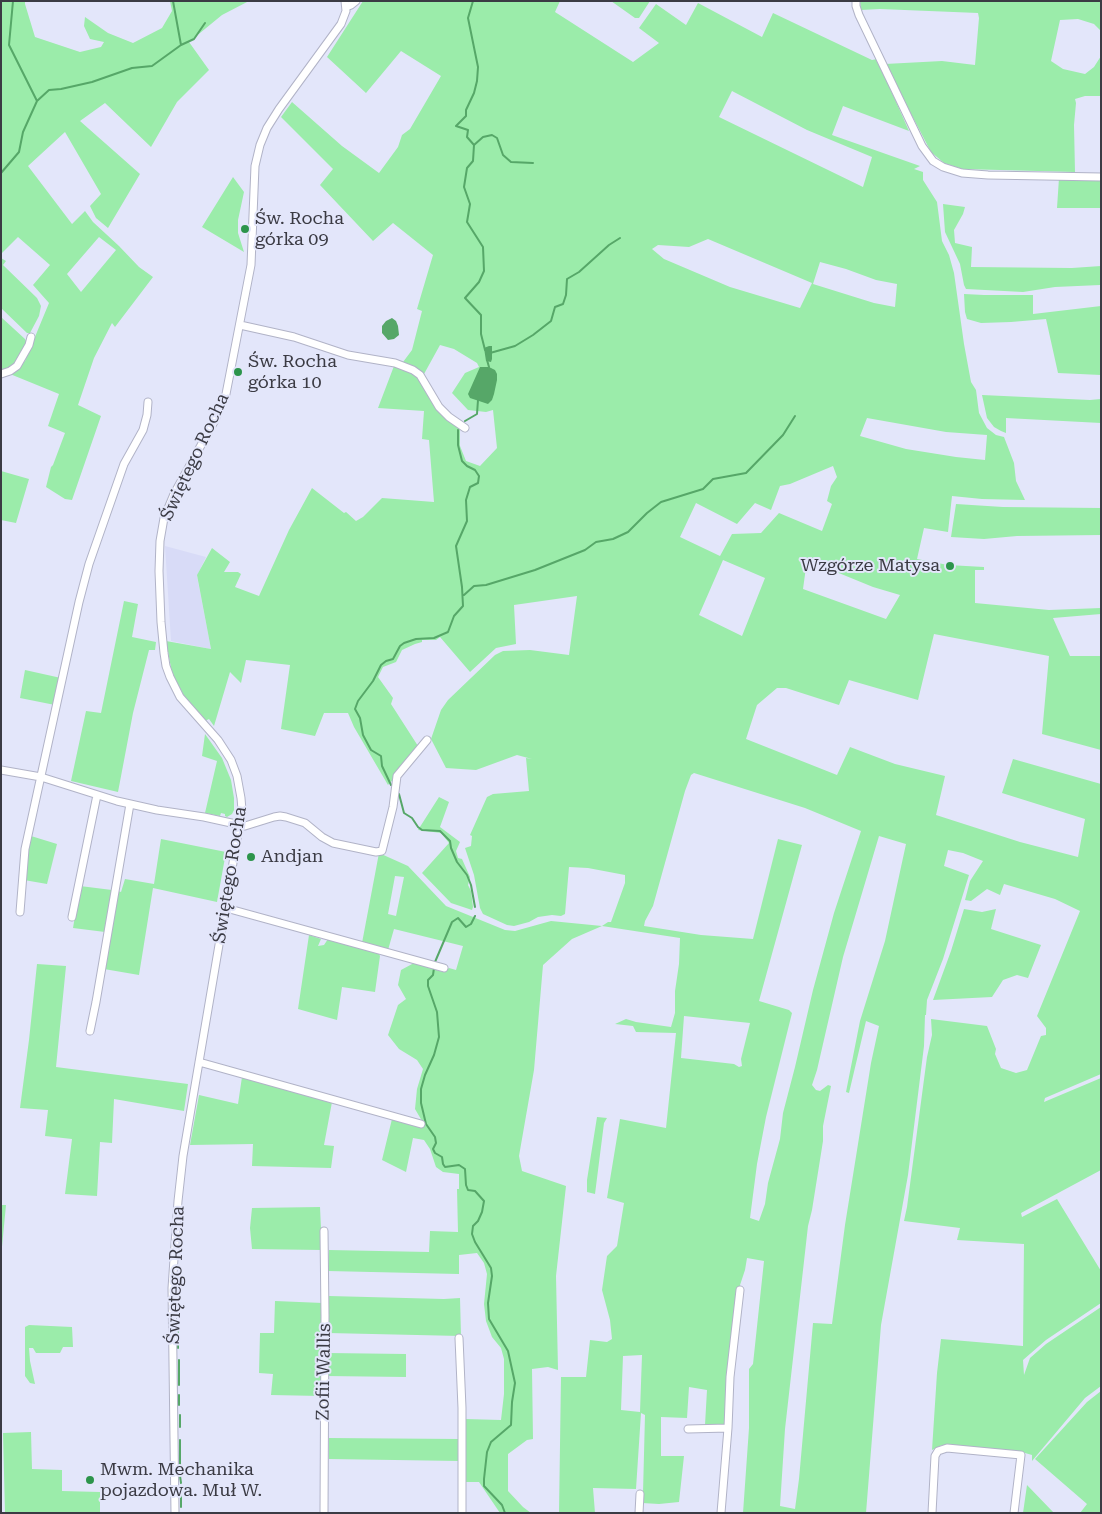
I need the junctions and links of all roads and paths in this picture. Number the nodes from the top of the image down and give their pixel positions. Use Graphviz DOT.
graph roads {
  1 [pos="356,1"];
  2 [pos="856,1"];
  3 [pos="345,4"];
  4 [pos="1101,177"];
  5 [pos="240,325"];
  6 [pos="31,336"];
  7 [pos="1,374"];
  8 [pos="148,402"];
  9 [pos="465,428"];
  10 [pos="426,740"];
  11 [pos="1,770"];
  12 [pos="42,777"];
  13 [pos="97,795"];
  14 [pos="130,804"];
  15 [pos="240,825"];
  16 [pos="226,908"];
  17 [pos="20,912"];
  18 [pos="72,917"];
  19 [pos="444,968"];
  20 [pos="90,1031"];
  21 [pos="199,1062"];
  22 [pos="421,1124"];
  23 [pos="324,1232"];
  24 [pos="740,1290"];
  25 [pos="459,1338"];
  26 [pos="728,1428"];
  27 [pos="688,1429"];
  28 [pos="640,1494"];
  29 [pos="175,1513"];
  30 [pos="324,1513"];
  31 [pos="462,1513"];
  32 [pos="639,1513"];
  33 [pos="721,1513"];
  34 [pos="932,1513"];
  35 [pos="1014,1513"];
  1 -- 3 [label="street"];
  2 -- 4 [label="street"];
  3 -- 5 [label="street, Świętego Rocha"];
  5 -- 9 [label="street"];
  5 -- 15 [label="street, Świętego Rocha"];
  6 -- 7 [label="street"];
  8 -- 12 [label="street"];
  10 -- 15 [label="street"];
  11 -- 12 [label="street"];
  12 -- 13 [label="street"];
  12 -- 17 [label="street"];
  13 -- 14 [label="street"];
  13 -- 18 [label="street"];
  14 -- 15 [label="street"];
  14 -- 20 [label="street"];
  15 -- 16 [label="street, Świętego Rocha"];
  16 -- 19 [label="street"];
  16 -- 21 [label="street, Świętego Rocha"];
  21 -- 22 [label="street"];
  21 -- 29 [label="street, Świętego Rocha"];
  23 -- 30 [label="street, Zofii Wallis"];
  24 -- 26 [label="street"];
  25 -- 31 [label="street"];
  26 -- 27 [label="street"];
  26 -- 33 [label="street"];
  28 -- 32 [label="street"];
  34 -- 35 [label="street"];
}
